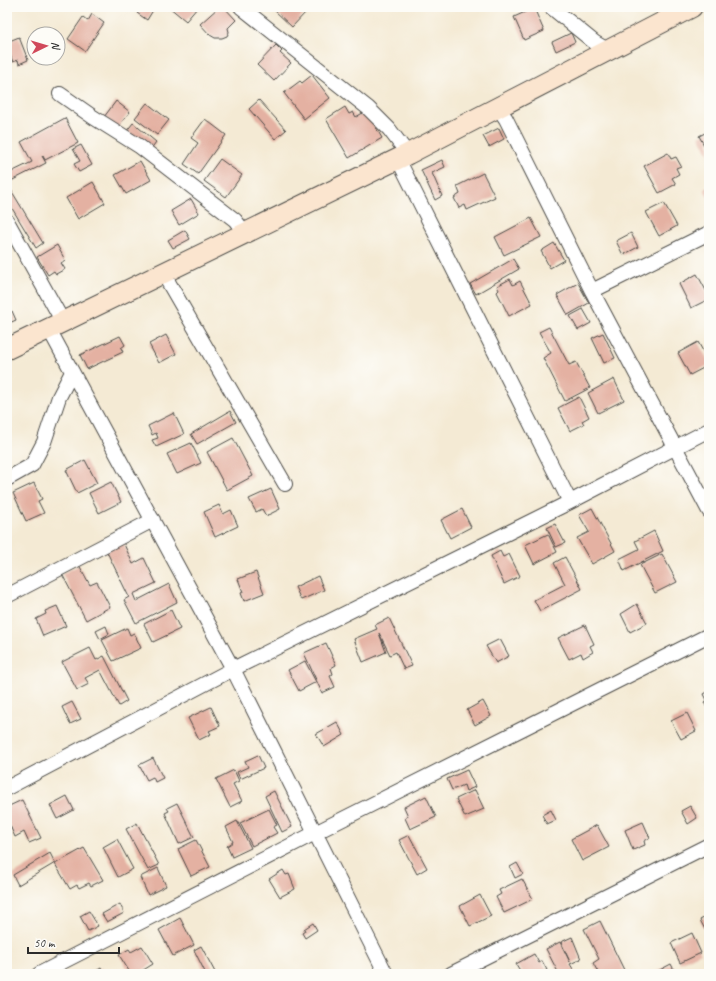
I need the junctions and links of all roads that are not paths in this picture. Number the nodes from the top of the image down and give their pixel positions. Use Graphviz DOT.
graph roads {
  1 [pos="241,7"];
  2 [pos="552,7"];
  3 [pos="692,7"];
  4 [pos="609,51"];
  5 [pos="60,94"];
  6 [pos="498,107"];
  7 [pos="403,157"];
  8 [pos="7,221"];
  9 [pos="246,234"];
  10 [pos="709,234"];
  11 [pos="163,273"];
  12 [pos="592,291"];
  13 [pos="56,325"];
  14 [pos="7,349"];
  15 [pos="72,372"];
  16 [pos="709,430"];
  17 [pos="674,447"];
  18 [pos="7,478"];
  19 [pos="285,484"];
  20 [pos="570,502"];
  21 [pos="709,511"];
  22 [pos="153,520"];
  23 [pos="7,596"];
  24 [pos="709,635"];
  25 [pos="233,669"];
  26 [pos="7,788"];
  27 [pos="315,833"];
  28 [pos="709,845"];
  29 [pos="39,974"];
  30 [pos="386,974"];
  31 [pos="451,974"];
  1 -- 7 [label="street"];
  2 -- 4 [label="street"];
  3 -- 4 [label="street"];
  4 -- 6 [label="street"];
  5 -- 9 [label="street"];
  6 -- 7 [label="street"];
  6 -- 12 [label="street"];
  7 -- 9 [label="street"];
  7 -- 20 [label="street"];
  8 -- 13 [label="street"];
  9 -- 11 [label="street"];
  10 -- 12 [label="street"];
  11 -- 13 [label="street"];
  11 -- 19 [label="street"];
  12 -- 17 [label="street"];
  13 -- 14 [label="street"];
  13 -- 15 [label="street"];
  15 -- 18 [label="street"];
  15 -- 22 [label="street"];
  16 -- 17 [label="street"];
  17 -- 20 [label="street"];
  17 -- 21 [label="street"];
  20 -- 25 [label="street"];
  22 -- 23 [label="street"];
  22 -- 25 [label="street"];
  24 -- 27 [label="street"];
  25 -- 26 [label="street"];
  25 -- 27 [label="street"];
  27 -- 29 [label="street"];
  27 -- 30 [label="street"];
  28 -- 31 [label="street"];
}
